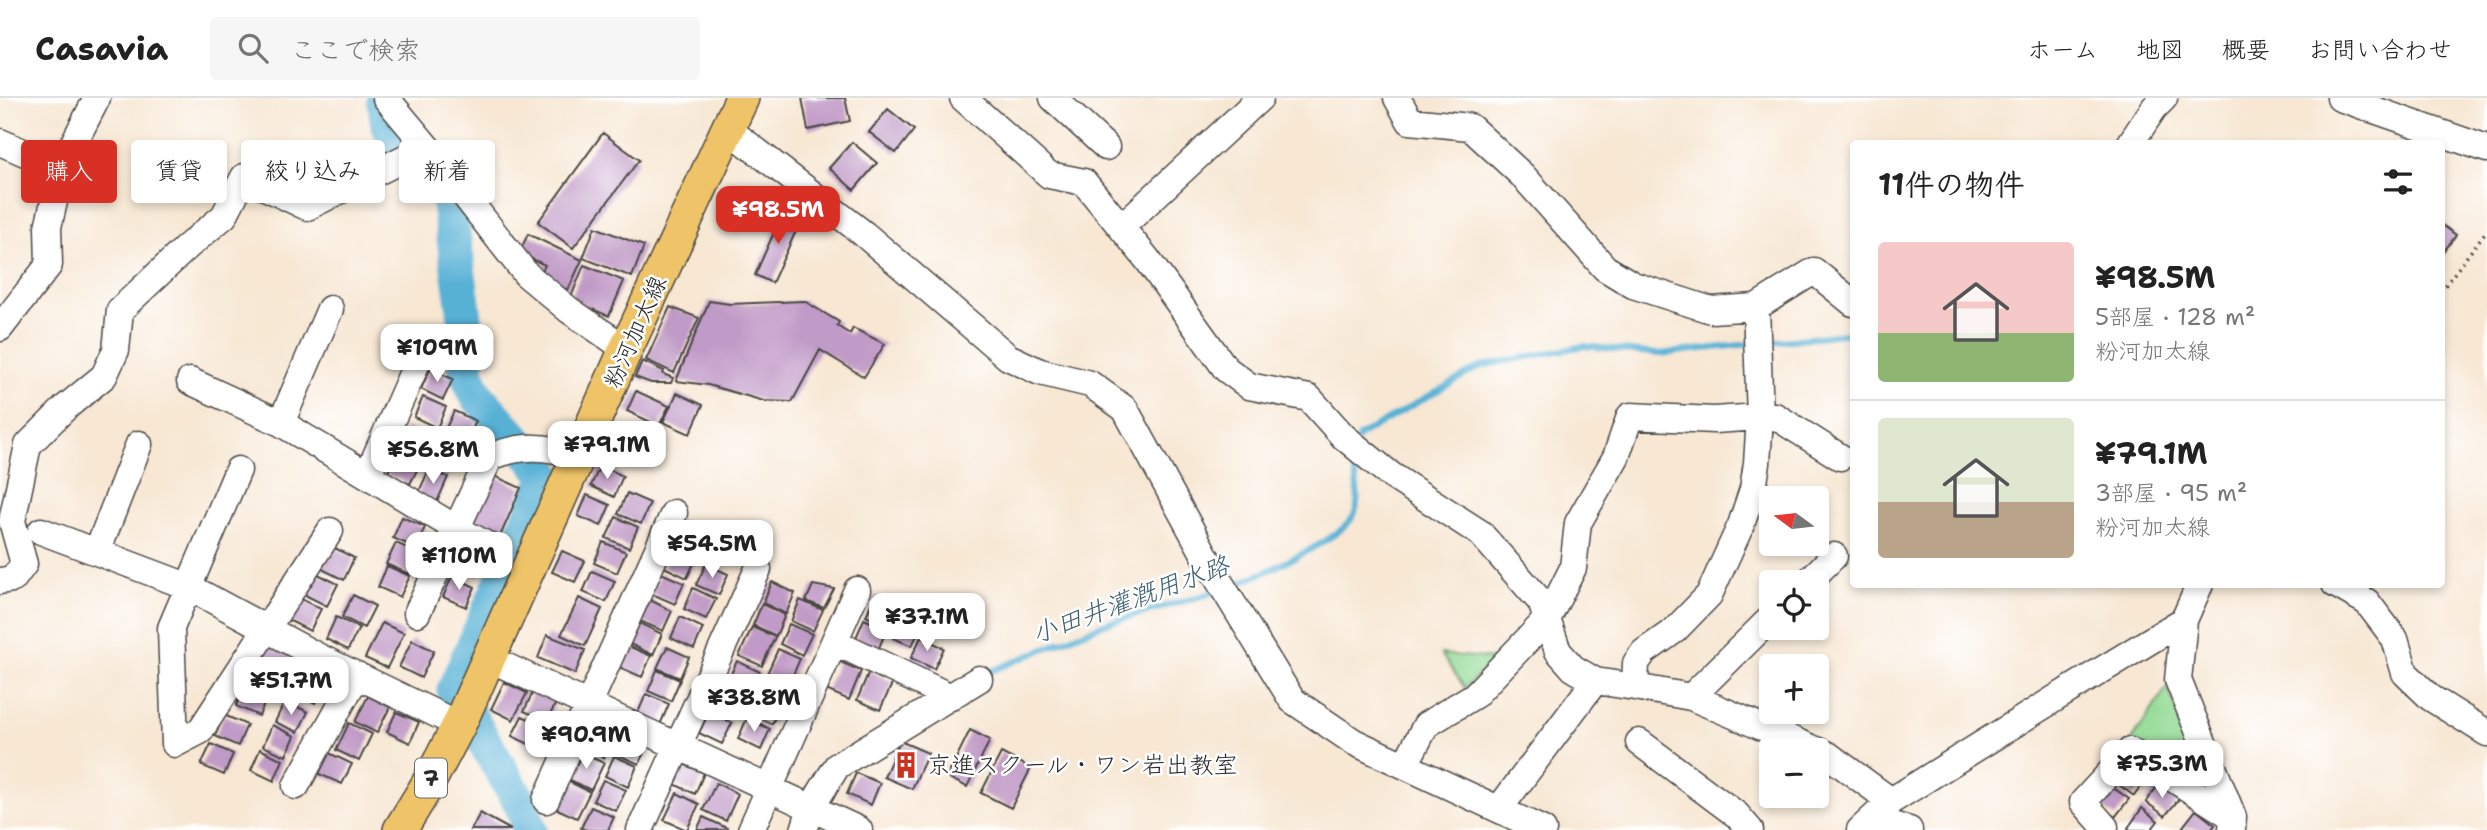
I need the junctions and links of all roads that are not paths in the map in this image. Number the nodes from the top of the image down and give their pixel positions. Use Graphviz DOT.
graph roads {
  1 [pos="97,98"];
  2 [pos="386,98"];
  3 [pos="742,98"];
  4 [pos="1054,98"];
  5 [pos="1260,98"];
  6 [pos="1397,98"];
  7 [pos="2164,98"];
  8 [pos="2340,98"];
  9 [pos="968,100"];
  10 [pos="728,129"];
  11 [pos="2414,135"];
  12 [pos="76,140"];
  13 [pos="422,140"];
  14 [pos="2133,140"];
  15 [pos="2440,140"];
  16 [pos="2445,141"];
  17 [pos="0,142"];
  18 [pos="1106,147"];
  19 [pos="2487,149"];
  20 [pos="21,151"];
  21 [pos="399,161"];
  22 [pos="54,203"];
  23 [pos="471,203"];
  24 [pos="1118,223"];
  25 [pos="1850,301"];
  26 [pos="1756,307"];
  27 [pos="330,309"];
  28 [pos="4,314"];
  29 [pos="423,349"];
  30 [pos="626,349"];
  31 [pos="190,381"];
  32 [pos="1760,417"];
  33 [pos="281,423"];
  34 [pos="139,444"];
  35 [pos="579,456"];
  36 [pos="1840,457"];
  37 [pos="238,470"];
  38 [pos="368,474"];
  39 [pos="674,513"];
  40 [pos="457,529"];
  41 [pos="41,531"];
  42 [pos="330,531"];
  43 [pos="494,548"];
  44 [pos="97,552"];
  45 [pos="1835,556"];
  46 [pos="758,569"];
  47 [pos="1820,570"];
  48 [pos="0,581"];
  49 [pos="187,586"];
  50 [pos="2198,588"];
  51 [pos="2342,588"];
  52 [pos="857,590"];
  53 [pos="417,613"];
  54 [pos="1548,618"];
  55 [pos="2184,620"];
  56 [pos="267,628"];
  57 [pos="1759,630"];
  58 [pos="835,642"];
  59 [pos="490,659"];
  60 [pos="357,675"];
  61 [pos="979,679"];
  62 [pos="1595,681"];
  63 [pos="1635,687"];
  64 [pos="951,697"];
  65 [pos="1691,697"];
  66 [pos="589,705"];
  67 [pos="463,715"];
  68 [pos="2487,733"];
  69 [pos="1639,742"];
  70 [pos="678,746"];
  71 [pos="1405,765"];
  72 [pos="296,786"];
  73 [pos="770,789"];
  74 [pos="546,800"];
  75 [pos="1499,809"];
  76 [pos="1874,817"];
  77 [pos="807,819"];
  78 [pos="2232,823"];
  79 [pos="2106,829"];
  80 [pos="400,830"];
  81 [pos="640,830"];
  82 [pos="751,830"];
  83 [pos="859,830"];
  84 [pos="1543,830"];
  85 [pos="1750,830"];
  86 [pos="1909,830"];
  1 -- 12 [label="street"];
  2 -- 13 [label="street"];
  3 -- 10 [label="main road, 粉河加太線 / 7"];
  4 -- 18 [label="street"];
  5 -- 24 [label="street"];
  6 -- 26 [label="street"];
  7 -- 14 [label="street"];
  8 -- 11 [label="street"];
  9 -- 24 [label="street"];
  10 -- 30 [label="main road, 粉河加太線 / 7"];
  10 -- 71 [label="street"];
  11 -- 15 [label="street"];
  16 -- 19 [label="street"];
  17 -- 20 [label="street"];
  21 -- 48 [label="street"];
  22 -- 28 [label="street"];
  23 -- 30 [label="street"];
  24 -- 54 [label="street"];
  25 -- 26 [label="street"];
  26 -- 32 [label="street"];
  27 -- 33 [label="street"];
  29 -- 38 [label="street"];
  30 -- 35 [label="main road, 粉河加太線 / 7"];
  31 -- 33 [label="street"];
  32 -- 36 [label="street"];
  32 -- 54 [label="street"];
  32 -- 63 [label="street"];
  33 -- 38 [label="street"];
  34 -- 44 [label="street"];
  35 -- 40 [label="street"];
  35 -- 59 [label="main road, 粉河加太線 / 7"];
  37 -- 49 [label="street"];
  38 -- 40 [label="street"];
  39 -- 66 [label="street"];
  40 -- 43 [label="street"];
  40 -- 53 [label="street"];
  41 -- 44 [label="street"];
  42 -- 56 [label="street"];
  44 -- 49 [label="street"];
  45 -- 47 [label="street"];
  46 -- 70 [label="street"];
  49 -- 56 [label="street"];
  49 -- 56 [label="street"];
  50 -- 55 [label="street"];
  51 -- 68 [label="street"];
  52 -- 58 [label="street"];
  54 -- 62 [label="street"];
  54 -- 71 [label="street"];
  55 -- 76 [label="street"];
  55 -- 78 [label="street"];
  56 -- 60 [label="street"];
  57 -- 65 [label="street"];
  58 -- 64 [label="street"];
  58 -- 73 [label="street"];
  59 -- 66 [label="street"];
  59 -- 67 [label="main road, 粉河加太線 / 7"];
  60 -- 67 [label="street"];
  60 -- 72 [label="street"];
  61 -- 64 [label="street"];
  62 -- 63 [label="street"];
  62 -- 75 [label="street"];
  63 -- 65 [label="street"];
  64 -- 77 [label="street"];
  65 -- 76 [label="street"];
  66 -- 70 [label="street"];
  66 -- 74 [label="street"];
  67 -- 80 [label="main road, 粉河加太線 / 7"];
  69 -- 85 [label="street"];
  70 -- 73 [label="street"];
  70 -- 81 [label="street"];
  71 -- 75 [label="street"];
  73 -- 77 [label="street"];
  73 -- 82 [label="street"];
  75 -- 84 [label="street"];
  76 -- 86 [label="street"];
  77 -- 83 [label="street"];
  78 -- 79 [label="street"];
}
